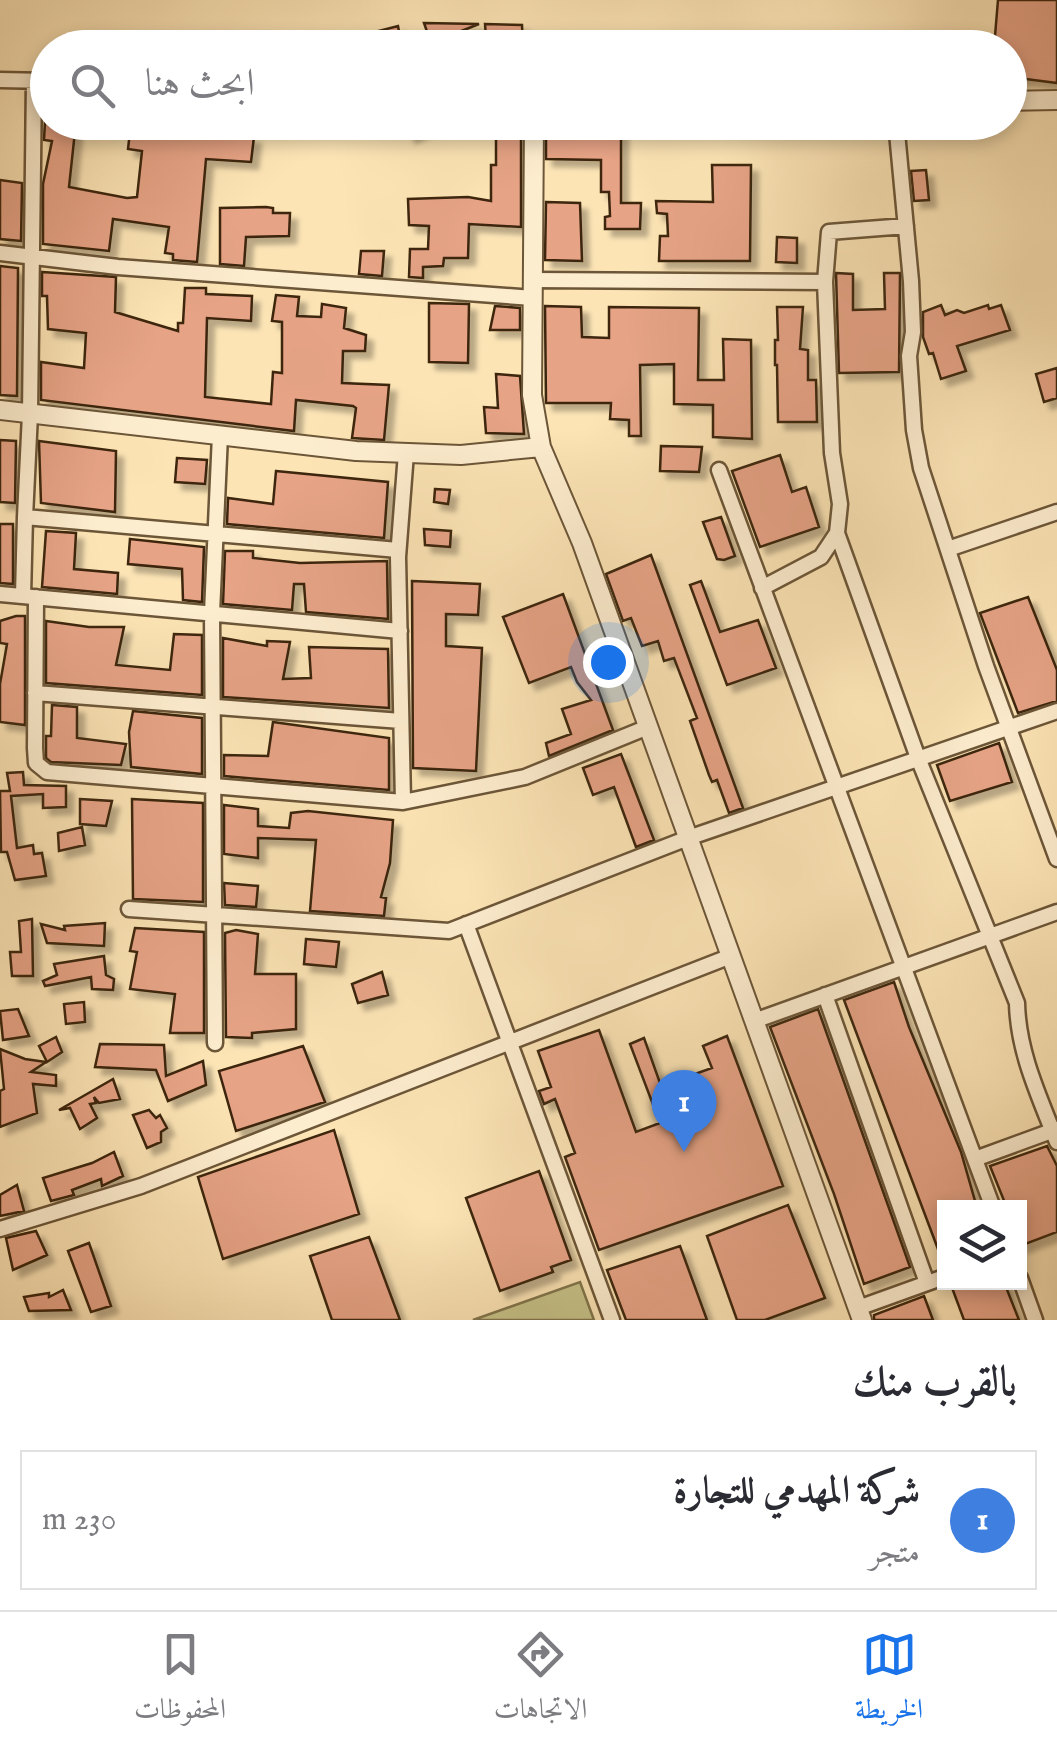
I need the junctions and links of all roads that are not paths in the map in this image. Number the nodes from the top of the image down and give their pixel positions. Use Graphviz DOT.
graph roads {
  1 [pos="0,80"];
  2 [pos="30,81"];
  3 [pos="1057,100"];
  4 [pos="1027,101"];
  5 [pos="37,140"];
  6 [pos="534,140"];
  7 [pos="898,140"];
  8 [pos="906,226"];
  9 [pos="0,253"];
  10 [pos="30,256"];
  11 [pos="826,282"];
  12 [pos="533,288"];
  13 [pos="0,410"];
  14 [pos="30,414"];
  15 [pos="220,435"];
  16 [pos="542,447"];
  17 [pos="406,453"];
  18 [pos="719,470"];
  19 [pos="1057,512"];
  20 [pos="26,517"];
  21 [pos="838,533"];
  22 [pos="216,534"];
  23 [pos="948,549"];
  24 [pos="398,550"];
  25 [pos="762,588"];
  26 [pos="0,594"];
  27 [pos="29,596"];
  28 [pos="212,613"];
  29 [pos="400,630"];
  30 [pos="35,692"];
  31 [pos="214,708"];
  32 [pos="1057,710"];
  33 [pos="402,721"];
  34 [pos="648,726"];
  35 [pos="1009,727"];
  36 [pos="918,758"];
  37 [pos="216,786"];
  38 [pos="836,786"];
  39 [pos="403,802"];
  40 [pos="688,838"];
  41 [pos="1057,859"];
  42 [pos="128,909"];
  43 [pos="1057,912"];
  44 [pos="215,915"];
  45 [pos="466,924"];
  46 [pos="989,936"];
  47 [pos="731,956"];
  48 [pos="904,967"];
  49 [pos="825,995"];
  50 [pos="754,1021"];
  51 [pos="510,1042"];
  52 [pos="214,1043"];
  53 [pos="1056,1134"];
  54 [pos="975,1160"];
  55 [pos="990,1200"];
  56 [pos="0,1229"];
  57 [pos="937,1279"];
  58 [pos="927,1283"];
  59 [pos="1024,1290"];
  60 [pos="860,1314"];
  61 [pos="612,1320"];
  62 [pos="1035,1320"];
  1 -- 2 [label="street"];
  3 -- 4 [label="street"];
  5 -- 10 [label="street"];
  6 -- 12 [label="street"];
  7 -- 8 [label="street"];
  8 -- 11 [label="street"];
  8 -- 23 [label="street"];
  9 -- 10 [label="street"];
  10 -- 12 [label="street"];
  10 -- 14 [label="street"];
  11 -- 12 [label="street"];
  11 -- 21 [label="street"];
  12 -- 16 [label="street"];
  13 -- 14 [label="street"];
  14 -- 15 [label="street"];
  14 -- 20 [label="street"];
  15 -- 17 [label="street"];
  15 -- 22 [label="street"];
  16 -- 17 [label="street"];
  16 -- 34 [label="street"];
  17 -- 24 [label="street"];
  18 -- 25 [label="street"];
  19 -- 23 [label="street"];
  20 -- 22 [label="street"];
  20 -- 27 [label="street"];
  21 -- 25 [label="street"];
  21 -- 36 [label="street"];
  22 -- 24 [label="street"];
  22 -- 28 [label="street"];
  23 -- 35 [label="street"];
  24 -- 29 [label="street"];
  25 -- 38 [label="street"];
  26 -- 27 [label="street"];
  27 -- 28 [label="street"];
  27 -- 30 [label="street"];
  28 -- 29 [label="street"];
  28 -- 31 [label="street"];
  29 -- 33 [label="street"];
  30 -- 31 [label="street"];
  30 -- 37 [label="street"];
  31 -- 33 [label="street"];
  31 -- 37 [label="street"];
  32 -- 35 [label="street"];
  33 -- 39 [label="street"];
  34 -- 39 [label="street"];
  34 -- 40 [label="street"];
  35 -- 36 [label="street"];
  35 -- 41 [label="street"];
  36 -- 38 [label="street"];
  36 -- 46 [label="street"];
  37 -- 39 [label="street"];
  37 -- 44 [label="street"];
  38 -- 40 [label="street"];
  38 -- 48 [label="street"];
  40 -- 45 [label="street"];
  40 -- 47 [label="street"];
  42 -- 44 [label="street"];
  43 -- 46 [label="street"];
  44 -- 45 [label="street"];
  44 -- 52 [label="street"];
  45 -- 51 [label="street"];
  46 -- 48 [label="street"];
  46 -- 53 [label="street"];
  47 -- 50 [label="street"];
  47 -- 51 [label="street"];
  48 -- 49 [label="street"];
  48 -- 54 [label="street"];
  49 -- 50 [label="street"];
  49 -- 58 [label="street"];
  50 -- 60 [label="street"];
  51 -- 56 [label="street"];
  51 -- 61 [label="street"];
  53 -- 54 [label="street"];
  54 -- 55 [label="street"];
  57 -- 58 [label="street"];
  58 -- 60 [label="street"];
  59 -- 62 [label="street"];
}
